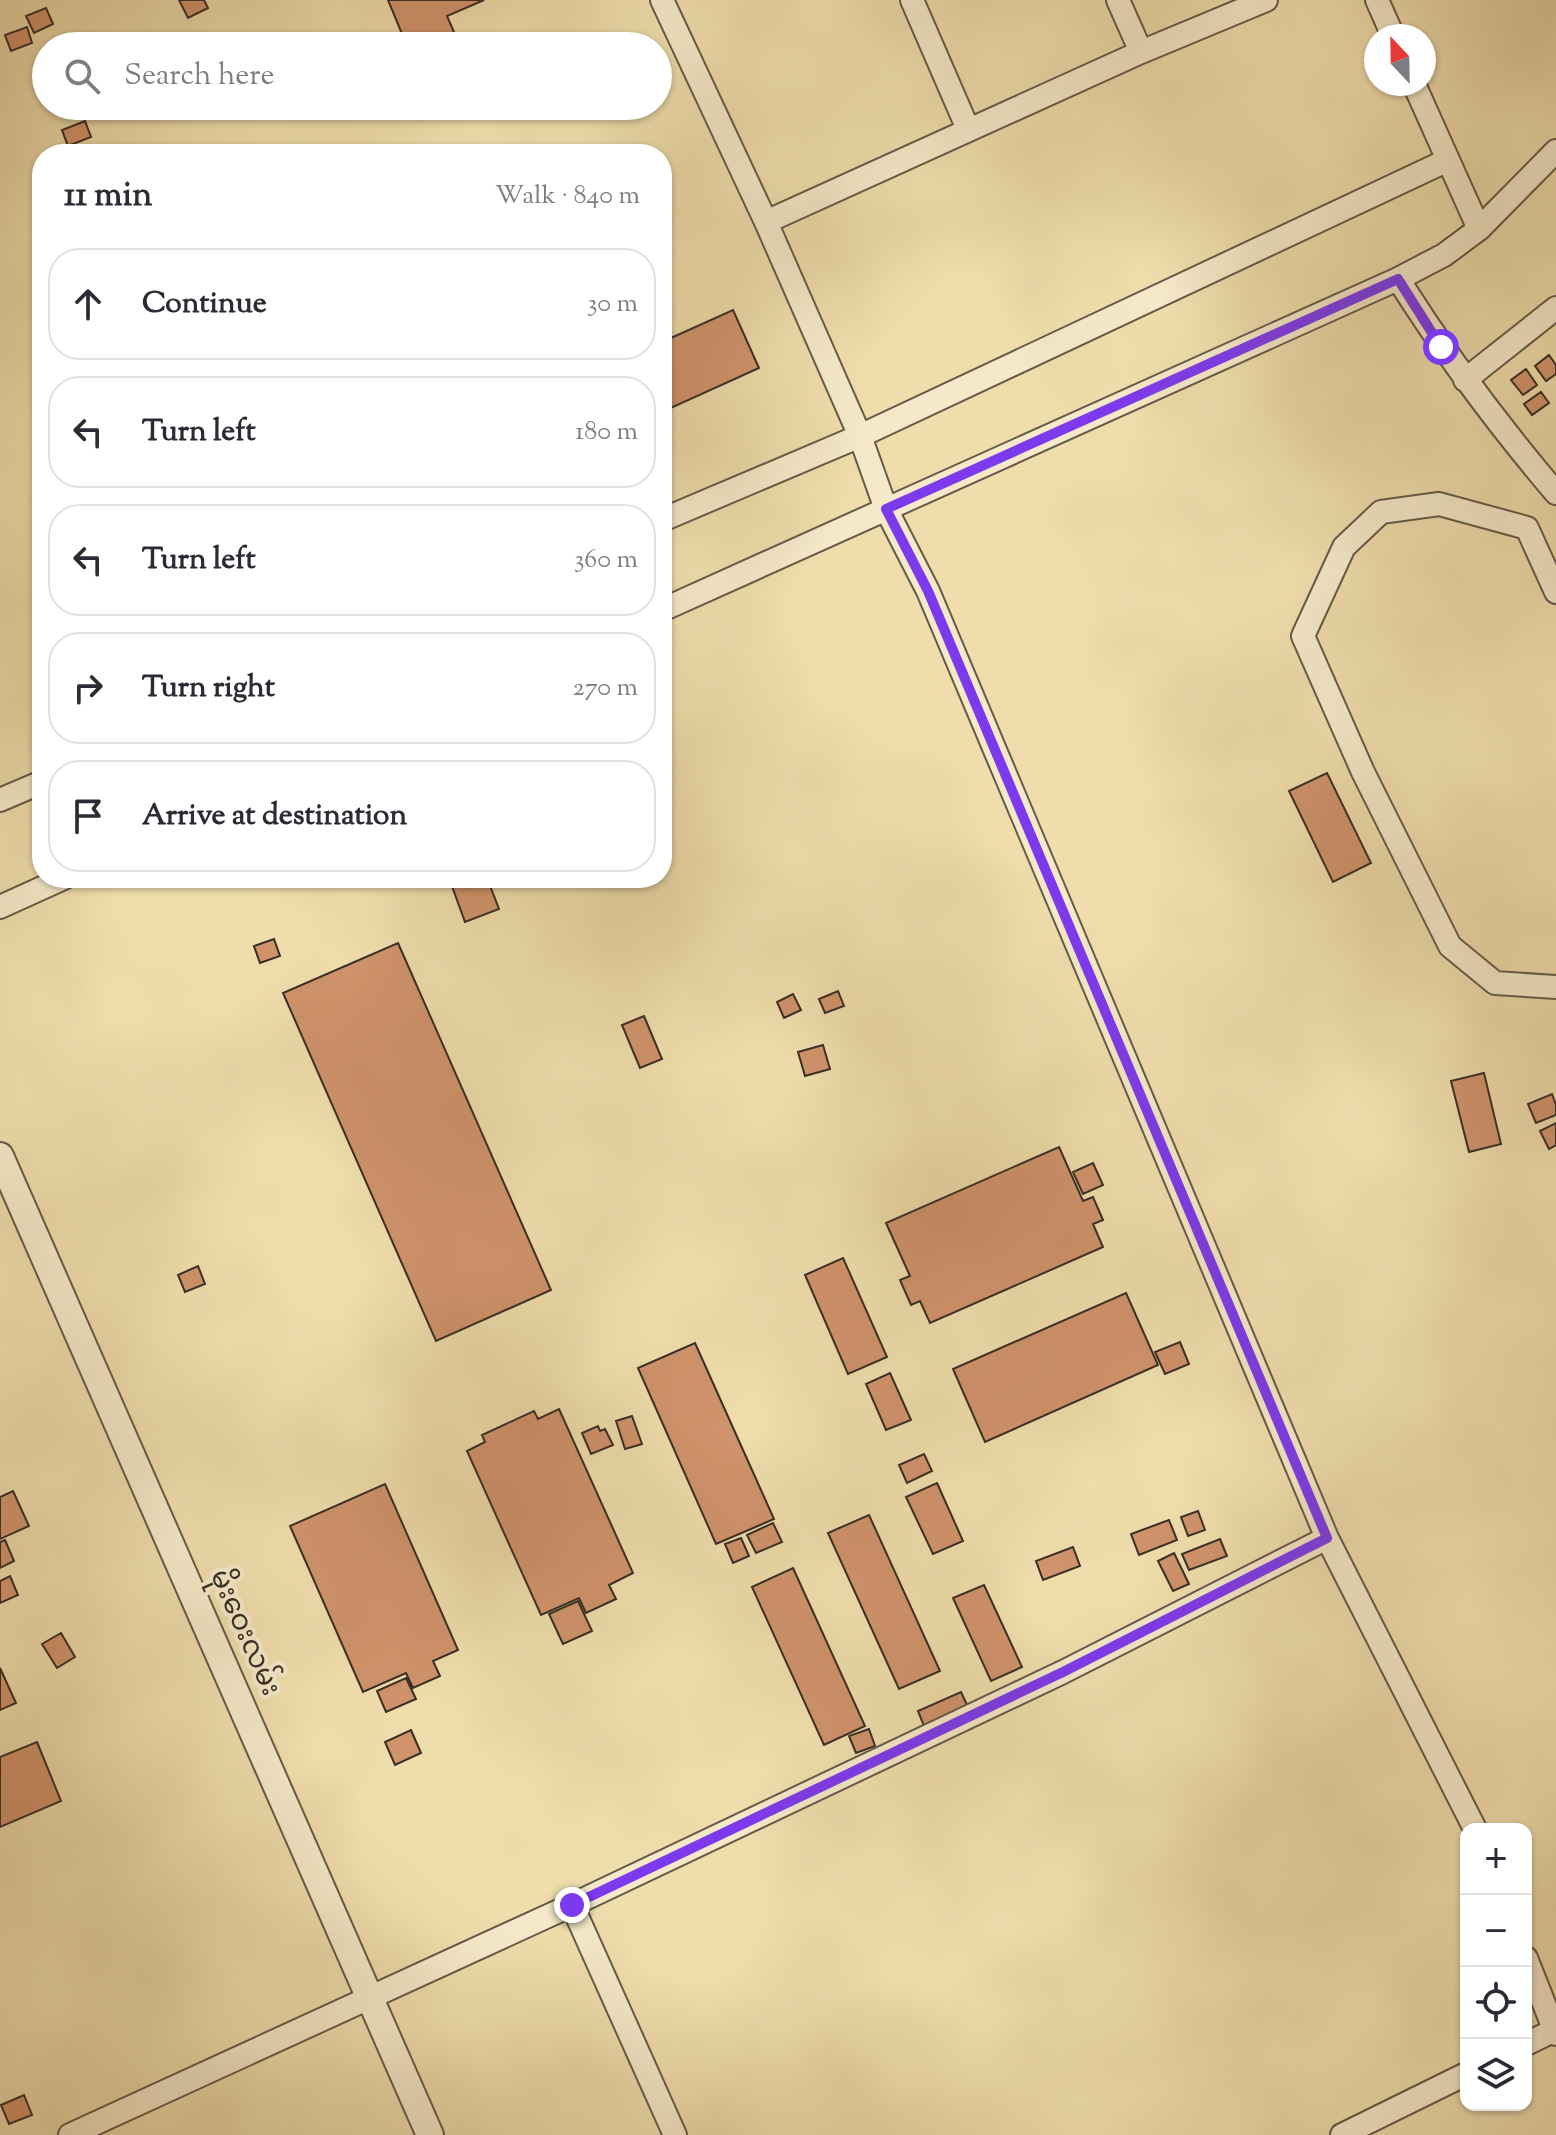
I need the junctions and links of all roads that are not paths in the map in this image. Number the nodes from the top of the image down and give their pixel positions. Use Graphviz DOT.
graph roads {
  1 [pos="662,0"];
  2 [pos="912,0"];
  3 [pos="1118,0"];
  4 [pos="1266,0"];
  5 [pos="1377,0"];
  6 [pos="1388,24"];
  7 [pos="1141,52"];
  8 [pos="1419,96"];
  9 [pos="968,129"];
  10 [pos="1556,151"];
  11 [pos="1448,160"];
  12 [pos="766,222"];
  13 [pos="1479,229"];
  14 [pos="1398,279"];
  15 [pos="1556,308"];
  16 [pos="1465,380"];
  17 [pos="860,436"];
  18 [pos="1556,493"];
  19 [pos="886,509"];
  20 [pos="672,516"];
  21 [pos="1556,592"];
  22 [pos="672,605"];
  23 [pos="32,786"];
  24 [pos="0,800"];
  25 [pos="42,888"];
  26 [pos="0,907"];
  27 [pos="1556,987"];
  28 [pos="0,1156"];
  29 [pos="1327,1538"];
  30 [pos="1472,1823"];
  31 [pos="572,1905"];
  32 [pos="1530,1967"];
  33 [pos="370,1999"];
  34 [pos="1555,2032"];
  35 [pos="1532,2042"];
  36 [pos="1460,2077"];
  37 [pos="1348,2134"];
  38 [pos="70,2135"];
  39 [pos="430,2135"];
  40 [pos="675,2135"];
  1 -- 12 [label="street"];
  2 -- 9 [label="street"];
  3 -- 7 [label="street"];
  4 -- 7 [label="street"];
  5 -- 6 [label="street"];
  7 -- 9 [label="street"];
  8 -- 11 [label="street"];
  9 -- 12 [label="street"];
  10 -- 13 [label="street"];
  11 -- 13 [label="street"];
  11 -- 17 [label="street"];
  12 -- 17 [label="street"];
  13 -- 14 [label="street"];
  14 -- 16 [label="street"];
  14 -- 19 [label="street"];
  15 -- 16 [label="street"];
  16 -- 18 [label="street"];
  17 -- 19 [label="street"];
  17 -- 20 [label="street"];
  19 -- 22 [label="street"];
  19 -- 29 [label="street"];
  21 -- 27 [label="street"];
  23 -- 24 [label="street"];
  25 -- 26 [label="street"];
  28 -- 33 [label="street, မိုးဝေးလမ်း"];
  29 -- 30 [label="street"];
  29 -- 31 [label="street"];
  31 -- 33 [label="street"];
  31 -- 40 [label="street"];
  32 -- 34 [label="street"];
  33 -- 38 [label="street"];
  33 -- 39 [label="street, မိုးဝေးလမ်း"];
  34 -- 35 [label="street"];
  36 -- 37 [label="street"];
}
